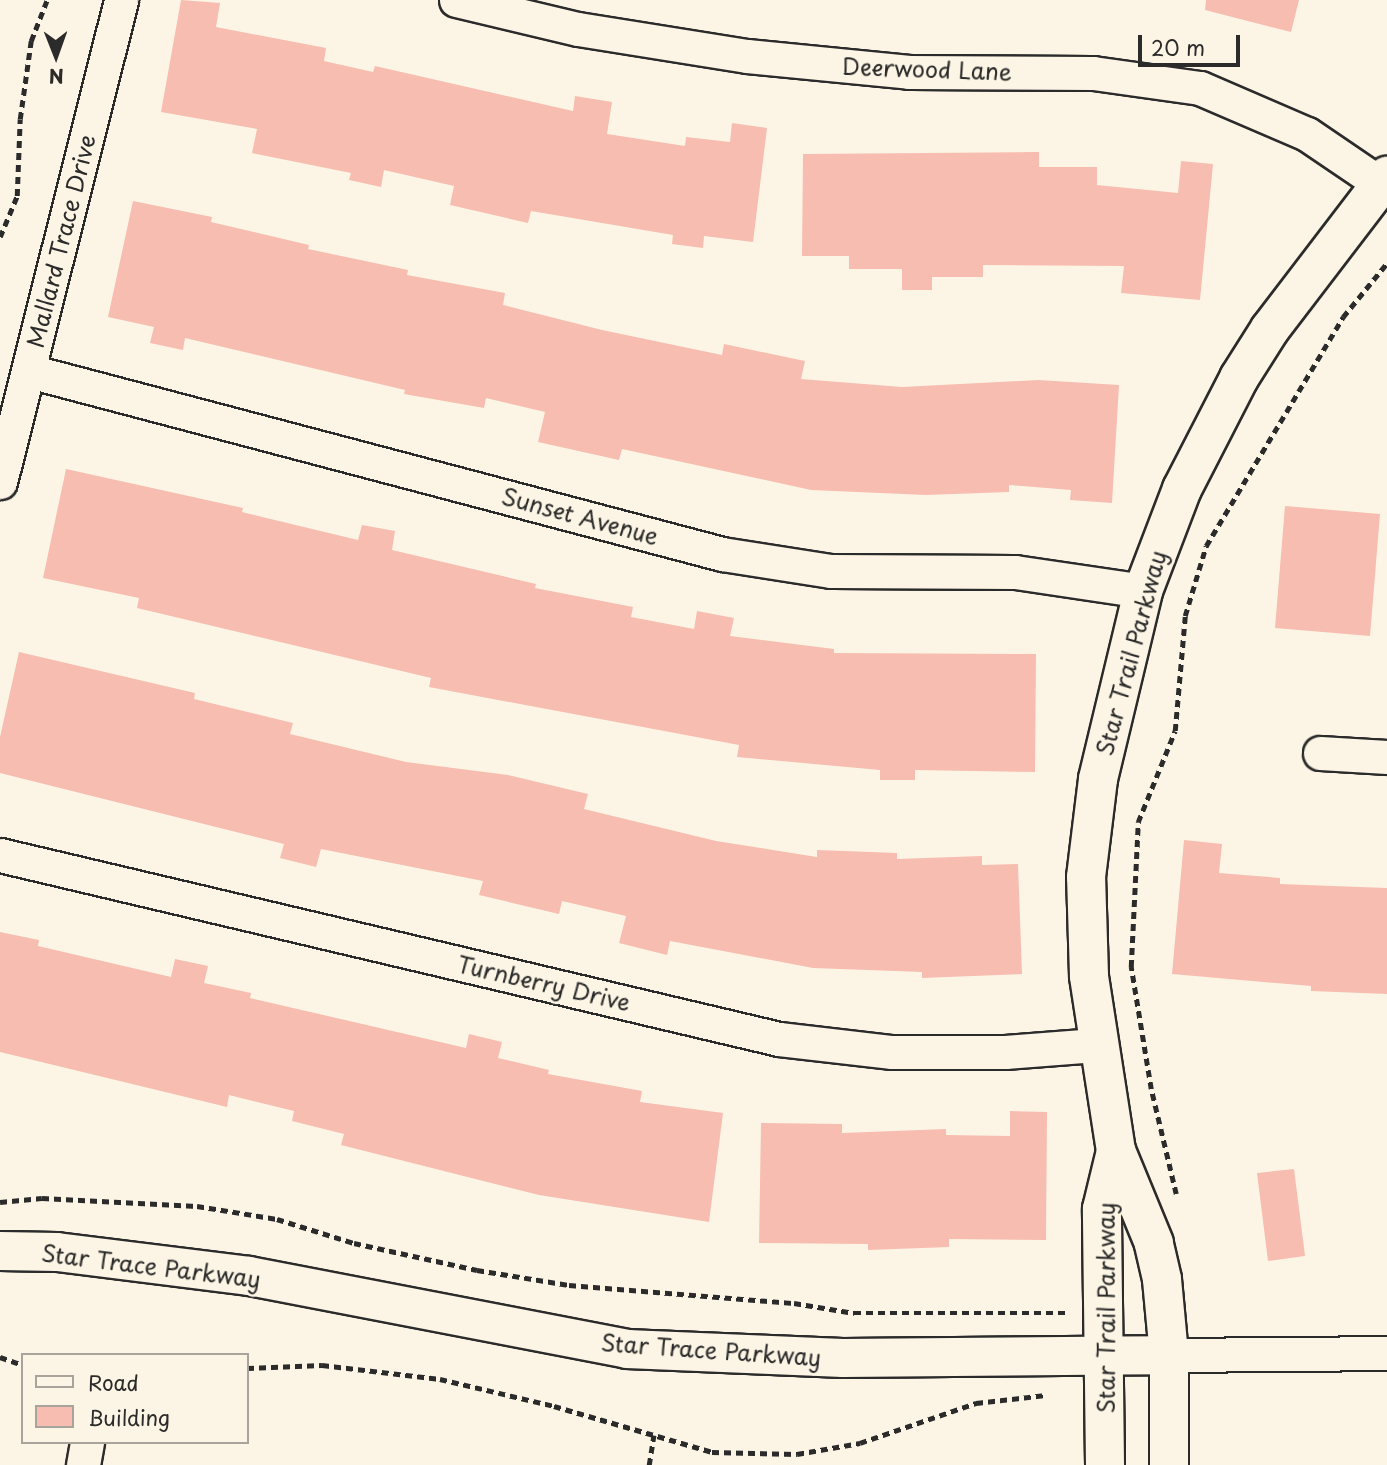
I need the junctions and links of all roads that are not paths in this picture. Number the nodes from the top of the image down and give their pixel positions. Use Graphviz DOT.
graph roads {
  1 [pos="121,0"];
  2 [pos="456,0"];
  3 [pos="1383,180"];
  4 [pos="29,371"];
  5 [pos="0,482"];
  6 [pos="1143,591"];
  7 [pos="1320,752"];
  8 [pos="1387,757"];
  9 [pos="0,855"];
  10 [pos="1096,1045"];
  11 [pos="1116,1152"];
  12 [pos="0,1251"];
  13 [pos="1387,1353"];
  14 [pos="1169,1355"];
  15 [pos="1105,1356"];
  16 [pos="88,1444"];
  17 [pos="83,1465"];
  18 [pos="1105,1465"];
  19 [pos="1169,1465"];
  1 -- 4 [label="street, Mallard Trace Drive"];
  2 -- 3 [label="street, Deerwood Lane"];
  3 -- 6 [label="street, Star Trail Parkway"];
  4 -- 5 [label="street, Mallard Trace Drive"];
  4 -- 6 [label="street, Sunset Avenue"];
  6 -- 10 [label="street, Star Trail Parkway"];
  7 -- 8 [label="street"];
  9 -- 10 [label="street, Turnberry Drive"];
  10 -- 11 [label="street, Star Trail Parkway"];
  11 -- 14 [label="street, Star Trail Parkway"];
  11 -- 15 [label="street, Star Trail Parkway"];
  12 -- 15 [label="street, Star Trace Parkway"];
  13 -- 14 [label="street, Star Trace Parkway"];
  14 -- 15 [label="street, Star Trace Parkway"];
  14 -- 19 [label="street, Star Trail Parkway"];
  15 -- 18 [label="street, Star Trail Parkway"];
  16 -- 17 [label="street"];
}
